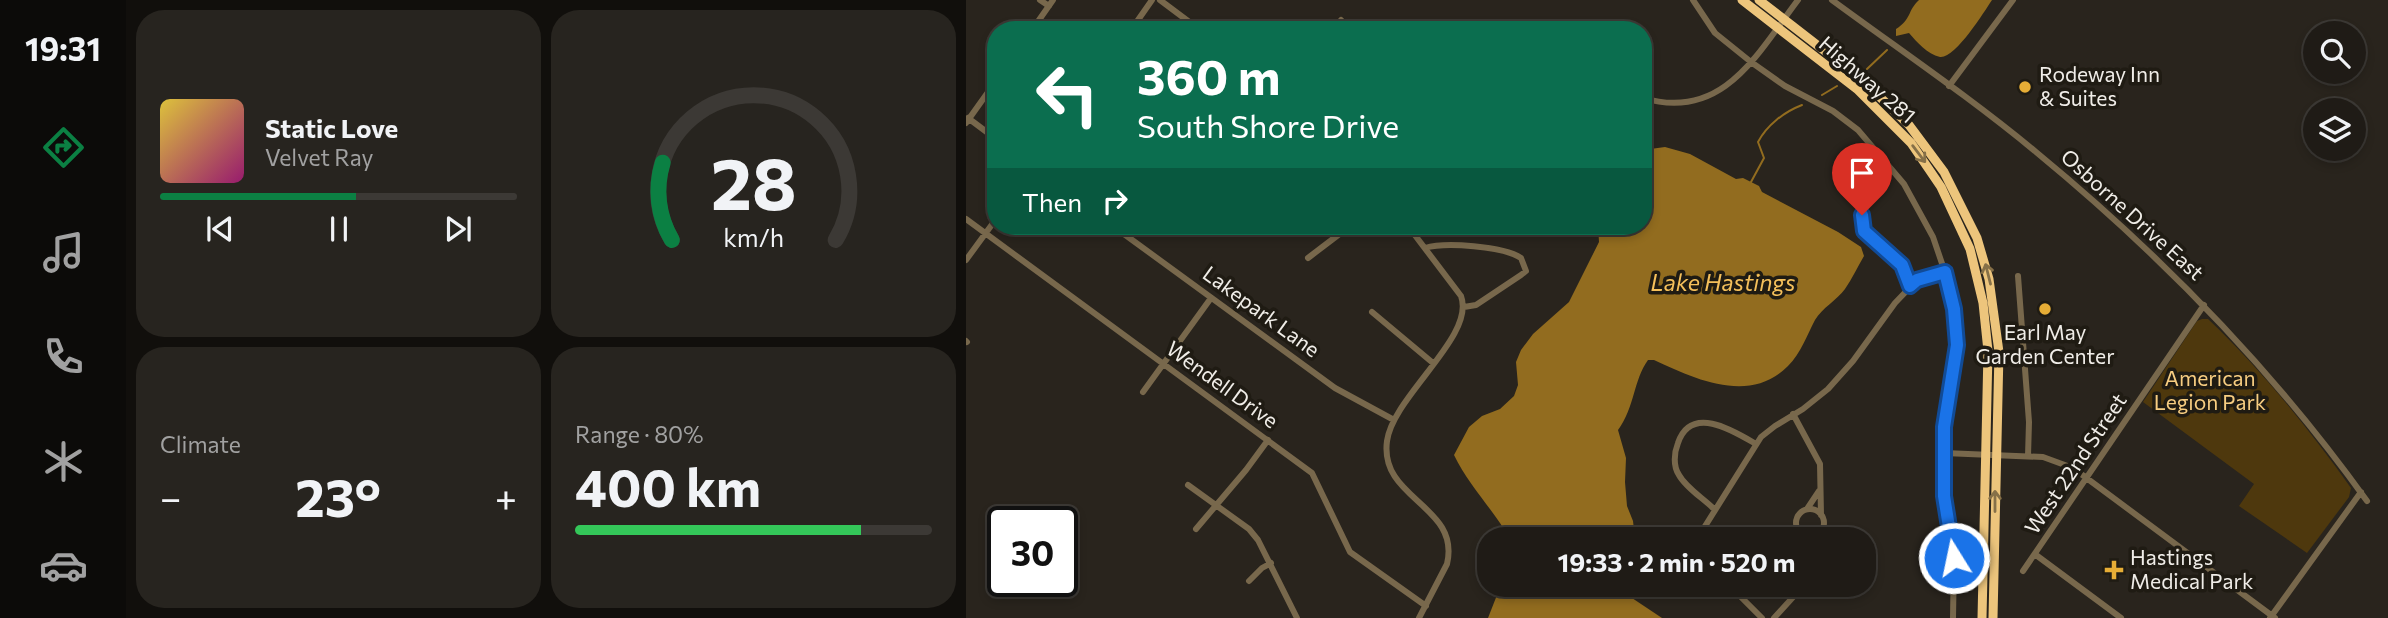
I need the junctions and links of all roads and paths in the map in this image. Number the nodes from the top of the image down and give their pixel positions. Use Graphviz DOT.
graph roads {
  1 [pos="1040,0"];
  2 [pos="1153,0"];
  3 [pos="1160,0"];
  4 [pos="1693,0"];
  5 [pos="1742,0"];
  6 [pos="1759,0"];
  7 [pos="1798,0"];
  8 [pos="1832,0"];
  9 [pos="2013,0"];
  10 [pos="1051,3"];
  11 [pos="1038,21"];
  12 [pos="1138,21"];
  13 [pos="1188,21"];
  14 [pos="1780,24"];
  15 [pos="1751,62"];
  16 [pos="1949,86"];
  17 [pos="987,93"];
  18 [pos="1652,100"];
  19 [pos="967,120"];
  20 [pos="987,133"];
  21 [pos="1862,215"];
  22 [pos="966,219"];
  23 [pos="987,231"];
  24 [pos="985,234"];
  25 [pos="1125,235"];
  26 [pos="1338,235"];
  27 [pos="1415,235"];
  28 [pos="1425,248"];
  29 [pos="1308,258"];
  30 [pos="966,260"];
  31 [pos="1945,272"];
  32 [pos="2018,276"];
  33 [pos="1910,286"];
  34 [pos="1211,298"];
  35 [pos="2204,305"];
  36 [pos="1464,307"];
  37 [pos="1372,312"];
  38 [pos="1164,363"];
  39 [pos="1433,363"];
  40 [pos="1143,392"];
  41 [pos="1793,415"];
  42 [pos="1394,420"];
  43 [pos="1268,440"];
  44 [pos="1756,444"];
  45 [pos="1944,453"];
  46 [pos="1991,455"];
  47 [pos="2028,456"];
  48 [pos="2088,479"];
  49 [pos="1188,485"];
  50 [pos="1820,489"];
  51 [pos="2361,492"];
  52 [pos="2367,501"];
  53 [pos="1216,505"];
  54 [pos="1714,509"];
  55 [pos="1807,509"];
  56 [pos="1821,515"];
  57 [pos="1704,527"];
  58 [pos="1797,527"];
  59 [pos="1823,527"];
  60 [pos="1196,529"];
  61 [pos="2036,555"];
  62 [pos="1271,563"];
  63 [pos="2023,571"];
  64 [pos="1249,581"];
  65 [pos="1741,597"];
  66 [pos="1793,597"];
  67 [pos="1426,606"];
  68 [pos="2272,617"];
  69 [pos="1297,618"];
  70 [pos="1419,618"];
  71 [pos="1762,618"];
  72 [pos="1774,618"];
  73 [pos="1953,618"];
  74 [pos="1982,618"];
  75 [pos="1993,618"];
  76 [pos="2121,618"];
  1 -- 10 [label="street"];
  2 -- 12 [label="street"];
  3 -- 13 [label="street"];
  4 -- 15 [label="street"];
  5 -- 14 [label="highway, Highway 281"];
  6 -- 14 [label="highway, Highway 281"];
  7 -- 14 [label="street"];
  8 -- 16 [label="street, Osborne Drive East"];
  9 -- 16 [label="street"];
  10 -- 11 [label="street"];
  14 -- 15 [label="street"];
  14 -- 46 [label="highway, Highway 281"];
  15 -- 18 [label="street"];
  15 -- 31 [label="street"];
  16 -- 35 [label="street, Osborne Drive East"];
  17 -- 19 [label="street"];
  19 -- 20 [label="street"];
  21 -- 33 [label="street"];
  22 -- 24 [label="street, Wendell Drive"];
  23 -- 24 [label="street"];
  24 -- 30 [label="street"];
  24 -- 38 [label="street, Wendell Drive"];
  25 -- 34 [label="street, Lakepark Lane"];
  26 -- 29 [label="street"];
  27 -- 28 [label="street"];
  28 -- 36 [label="street"];
  28 -- 36 [label="street"];
  31 -- 33 [label="street"];
  31 -- 45 [label="street"];
  32 -- 47 [label="street"];
  33 -- 41 [label="street"];
  34 -- 38 [label="street"];
  34 -- 42 [label="street, Lakepark Lane"];
  35 -- 48 [label="street, West 22nd Street"];
  35 -- 51 [label="street, Osborne Drive East"];
  36 -- 39 [label="street"];
  37 -- 39 [label="street"];
  38 -- 40 [label="street"];
  38 -- 43 [label="street, Wendell Drive"];
  39 -- 42 [label="street"];
  41 -- 44 [label="street"];
  41 -- 50 [label="street"];
  42 -- 67 [label="street"];
  43 -- 53 [label="street"];
  43 -- 67 [label="street, Wendell Drive"];
  44 -- 54 [label="street"];
  44 -- 54 [label="street"];
  45 -- 46 [label="street"];
  45 -- 73 [label="street"];
  46 -- 47 [label="street"];
  46 -- 74 [label="highway, Highway 281"];
  75 -- 46 [label="highway, Highway 281, one-way"];
  47 -- 48 [label="street"];
  48 -- 61 [label="street, West 22nd Street"];
  48 -- 68 [label="street"];
  49 -- 53 [label="street"];
  50 -- 55 [label="street"];
  50 -- 56 [label="street"];
  51 -- 52 [label="street, Osborne Drive East"];
  51 -- 68 [label="street"];
  53 -- 60 [label="street"];
  53 -- 62 [label="street"];
  54 -- 57 [label="street"];
  55 -- 56 [label="street"];
  55 -- 58 [label="street"];
  56 -- 59 [label="street"];
  61 -- 63 [label="street, West 22nd Street"];
  61 -- 76 [label="street"];
  62 -- 64 [label="street"];
  62 -- 69 [label="street"];
  65 -- 71 [label="street"];
  66 -- 72 [label="street"];
  67 -- 70 [label="street"];
}
